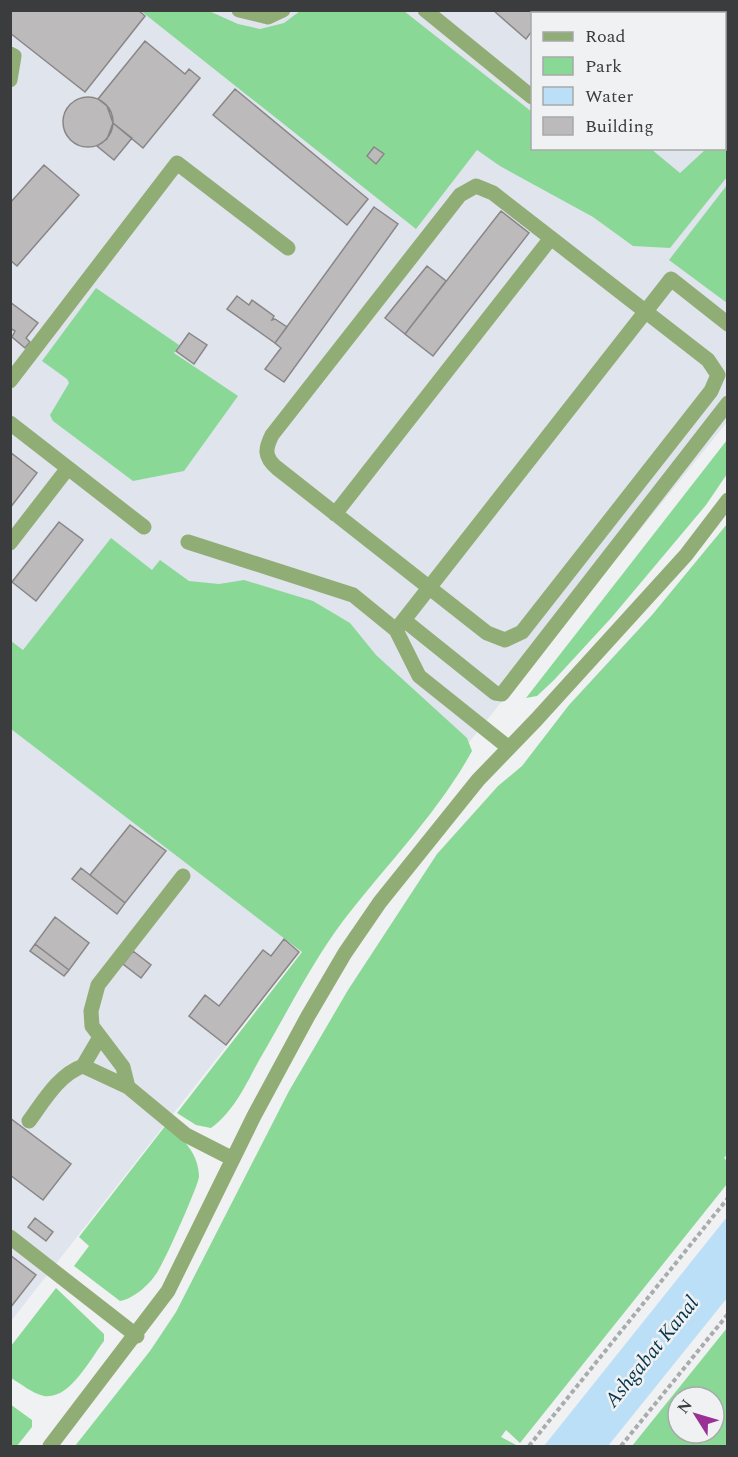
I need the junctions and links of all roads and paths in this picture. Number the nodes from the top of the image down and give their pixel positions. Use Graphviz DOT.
graph roads {
  1 [pos="238,10"];
  2 [pos="283,10"];
  3 [pos="425,10"];
  4 [pos="10,54"];
  5 [pos="10,80"];
  6 [pos="531,96"];
  7 [pos="551,238"];
  8 [pos="288,248"];
  9 [pos="645,312"];
  10 [pos="728,324"];
  11 [pos="10,381"];
  12 [pos="728,403"];
  13 [pos="10,423"];
  14 [pos="68,468"];
  15 [pos="728,500"];
  16 [pos="335,514"];
  17 [pos="144,527"];
  18 [pos="188,542"];
  19 [pos="10,543"];
  20 [pos="429,588"];
  21 [pos="400,625"];
  22 [pos="509,748"];
  23 [pos="183,876"];
  24 [pos="100,1037"];
  25 [pos="83,1066"];
  26 [pos="128,1087"];
  27 [pos="29,1121"];
  28 [pos="233,1159"];
  29 [pos="728,1198"];
  30 [pos="10,1237"];
  31 [pos="728,1314"];
  32 [pos="137,1336"];
  33 [pos="51,1446"];
  34 [pos="529,1446"];
  35 [pos="621,1446"];
  1 -- 2 [label="street"];
  3 -- 6 [label="street"];
  4 -- 5 [label="street"];
  7 -- 9 [label="street"];
  7 -- 16 [label="street"];
  7 -- 16 [label="street"];
  8 -- 11 [label="street"];
  9 -- 10 [label="street"];
  9 -- 20 [label="street"];
  9 -- 20 [label="street"];
  12 -- 21 [label="street"];
  13 -- 14 [label="street"];
  14 -- 17 [label="street"];
  14 -- 19 [label="street"];
  15 -- 22 [label="street"];
  16 -- 20 [label="street"];
  18 -- 21 [label="street"];
  20 -- 21 [label="street"];
  21 -- 22 [label="street"];
  22 -- 28 [label="street"];
  23 -- 24 [label="street"];
  24 -- 25 [label="street"];
  24 -- 26 [label="street"];
  25 -- 26 [label="street"];
  25 -- 27 [label="street"];
  26 -- 28 [label="street"];
  28 -- 32 [label="street"];
  29 -- 34 [label="path"];
  30 -- 32 [label="street"];
  31 -- 35 [label="path"];
  32 -- 33 [label="street"];
}
